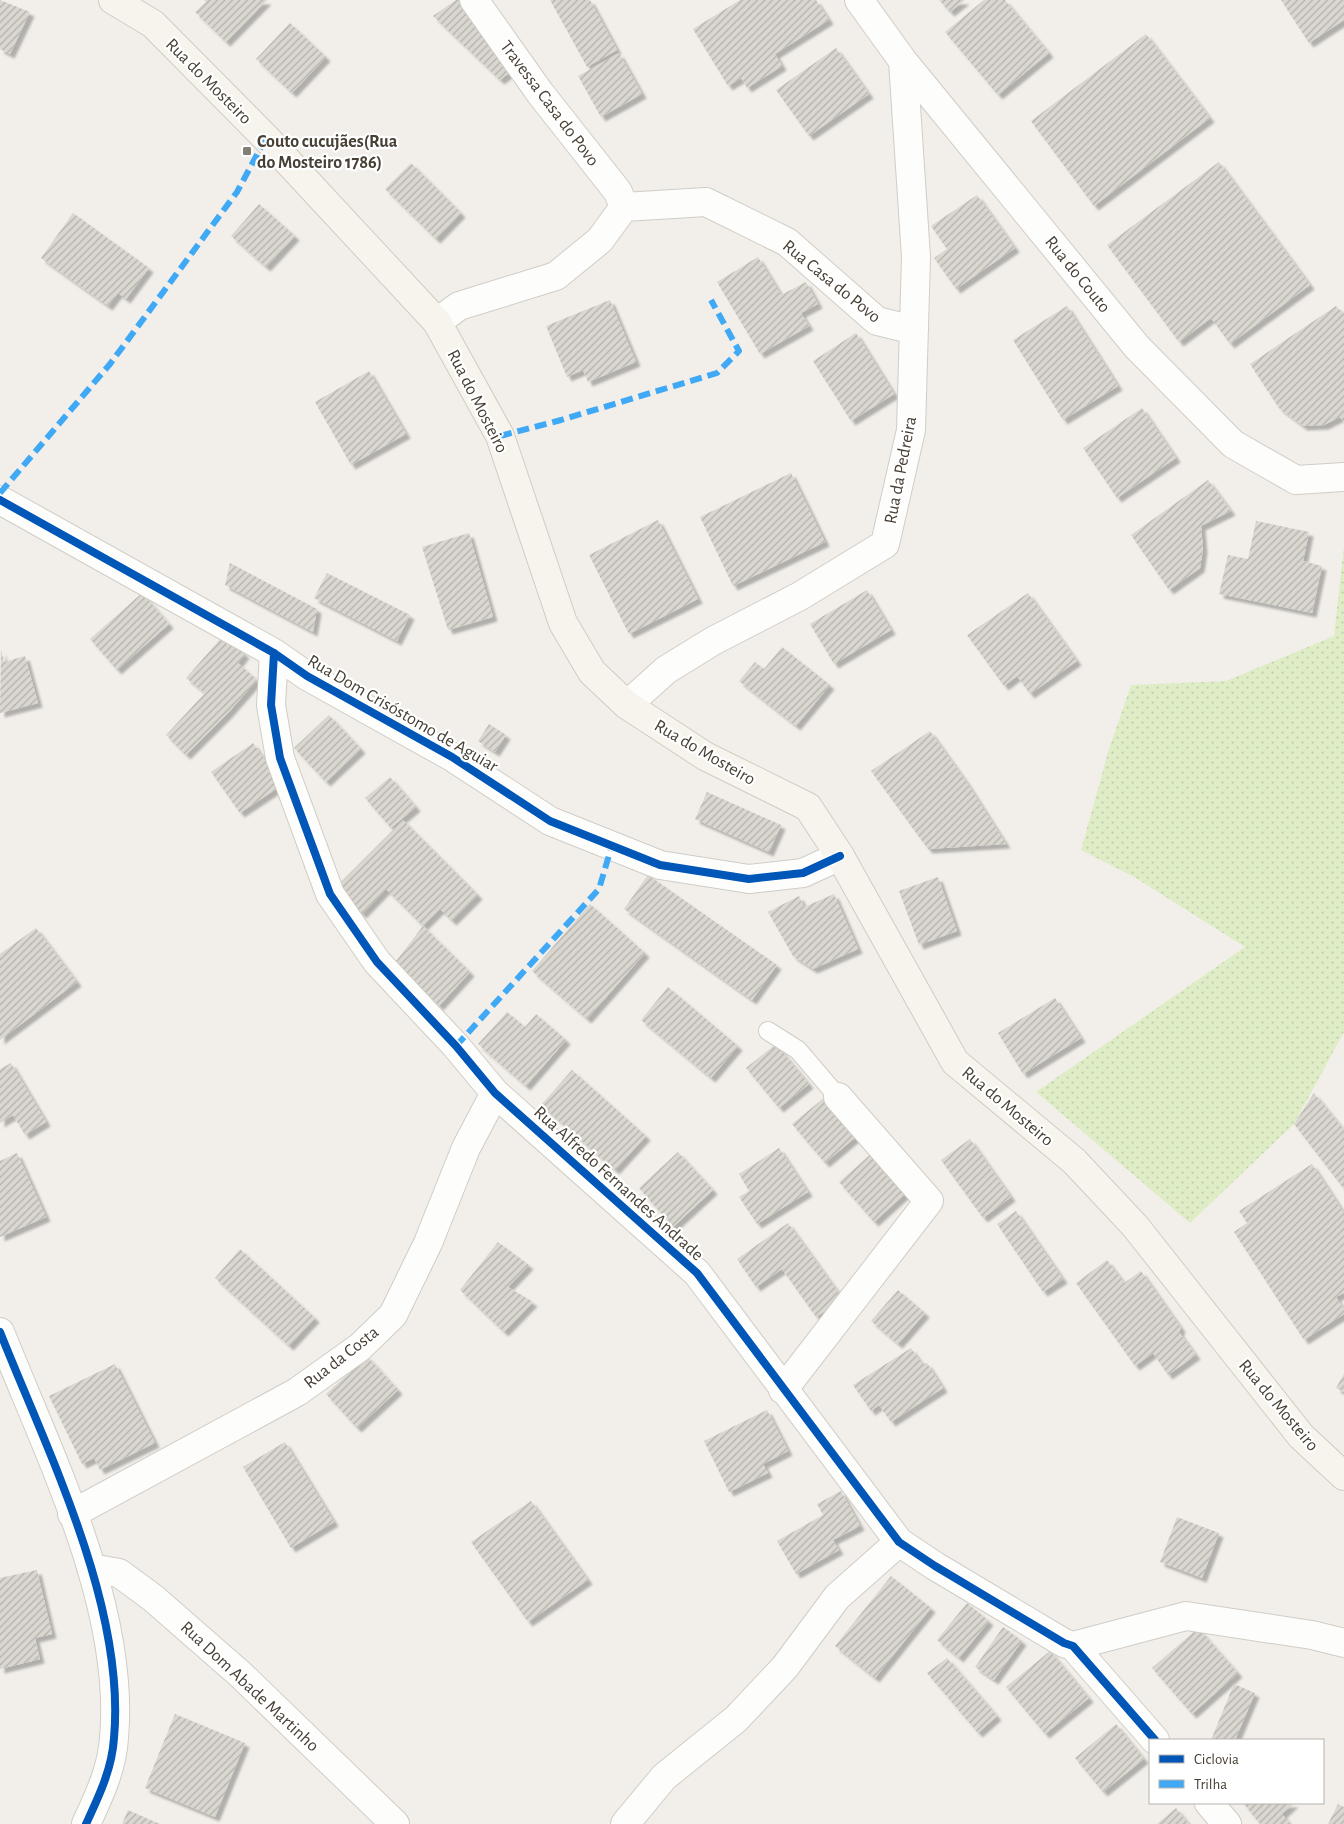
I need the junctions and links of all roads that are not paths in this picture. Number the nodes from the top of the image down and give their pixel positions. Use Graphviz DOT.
graph roads {
  1 [pos="113,0"];
  2 [pos="474,0"];
  3 [pos="859,0"];
  4 [pos="903,61"];
  5 [pos="624,207"];
  6 [pos="437,322"];
  7 [pos="914,330"];
  8 [pos="1344,478"];
  9 [pos="0,500"];
  10 [pos="274,652"];
  11 [pos="626,705"];
  12 [pos="840,856"];
  13 [pos="768,1031"];
  14 [pos="496,1092"];
  15 [pos="838,1097"];
  16 [pos="0,1332"];
  17 [pos="783,1390"];
  18 [pos="1344,1476"];
  19 [pos="72,1514"];
  20 [pos="899,1542"];
  21 [pos="91,1568"];
  22 [pos="1344,1644"];
  23 [pos="1073,1646"];
  24 [pos="1154,1739"];
  25 [pos="1210,1804"];
  26 [pos="86,1824"];
  27 [pos="395,1824"];
  28 [pos="625,1824"];
  29 [pos="1227,1824"];
  1 -- 6 [label="main road, Rua do Mosteiro"];
  2 -- 5 [label="street, Travessa Casa do Povo"];
  3 -- 4 [label="street, Rua do Couto"];
  4 -- 7 [label="street, Rua da Pedreira"];
  4 -- 8 [label="street, Rua do Couto"];
  5 -- 6 [label="street"];
  5 -- 7 [label="street, Rua Casa do Povo"];
  6 -- 11 [label="main road, Rua do Mosteiro"];
  7 -- 11 [label="street, Rua da Pedreira"];
  9 -- 10 [label="street, Rua Dom Crisóstomo de Aguiar"];
  10 -- 12 [label="street, Rua Dom Crisóstomo de Aguiar"];
  10 -- 14 [label="street, Rua Alfredo Fernandes Andrade"];
  11 -- 12 [label="main road, Rua do Mosteiro"];
  12 -- 18 [label="main road, Rua do Mosteiro"];
  13 -- 15 [label="lane"];
  14 -- 17 [label="street, Rua Alfredo Fernandes Andrade"];
  14 -- 19 [label="street, Rua da Costa"];
  15 -- 17 [label="street"];
  16 -- 19 [label="street"];
  17 -- 20 [label="street, Rua Alfredo Fernandes Andrade"];
  19 -- 21 [label="street"];
  20 -- 23 [label="street, Rua Alfredo Fernandes Andrade"];
  20 -- 28 [label="street"];
  21 -- 26 [label="street"];
  21 -- 27 [label="street, Rua Dom Abade Martinho"];
  22 -- 23 [label="street"];
  23 -- 24 [label="street, Rua Alfredo Fernandes Andrade"];
  25 -- 29 [label="street"];
}
